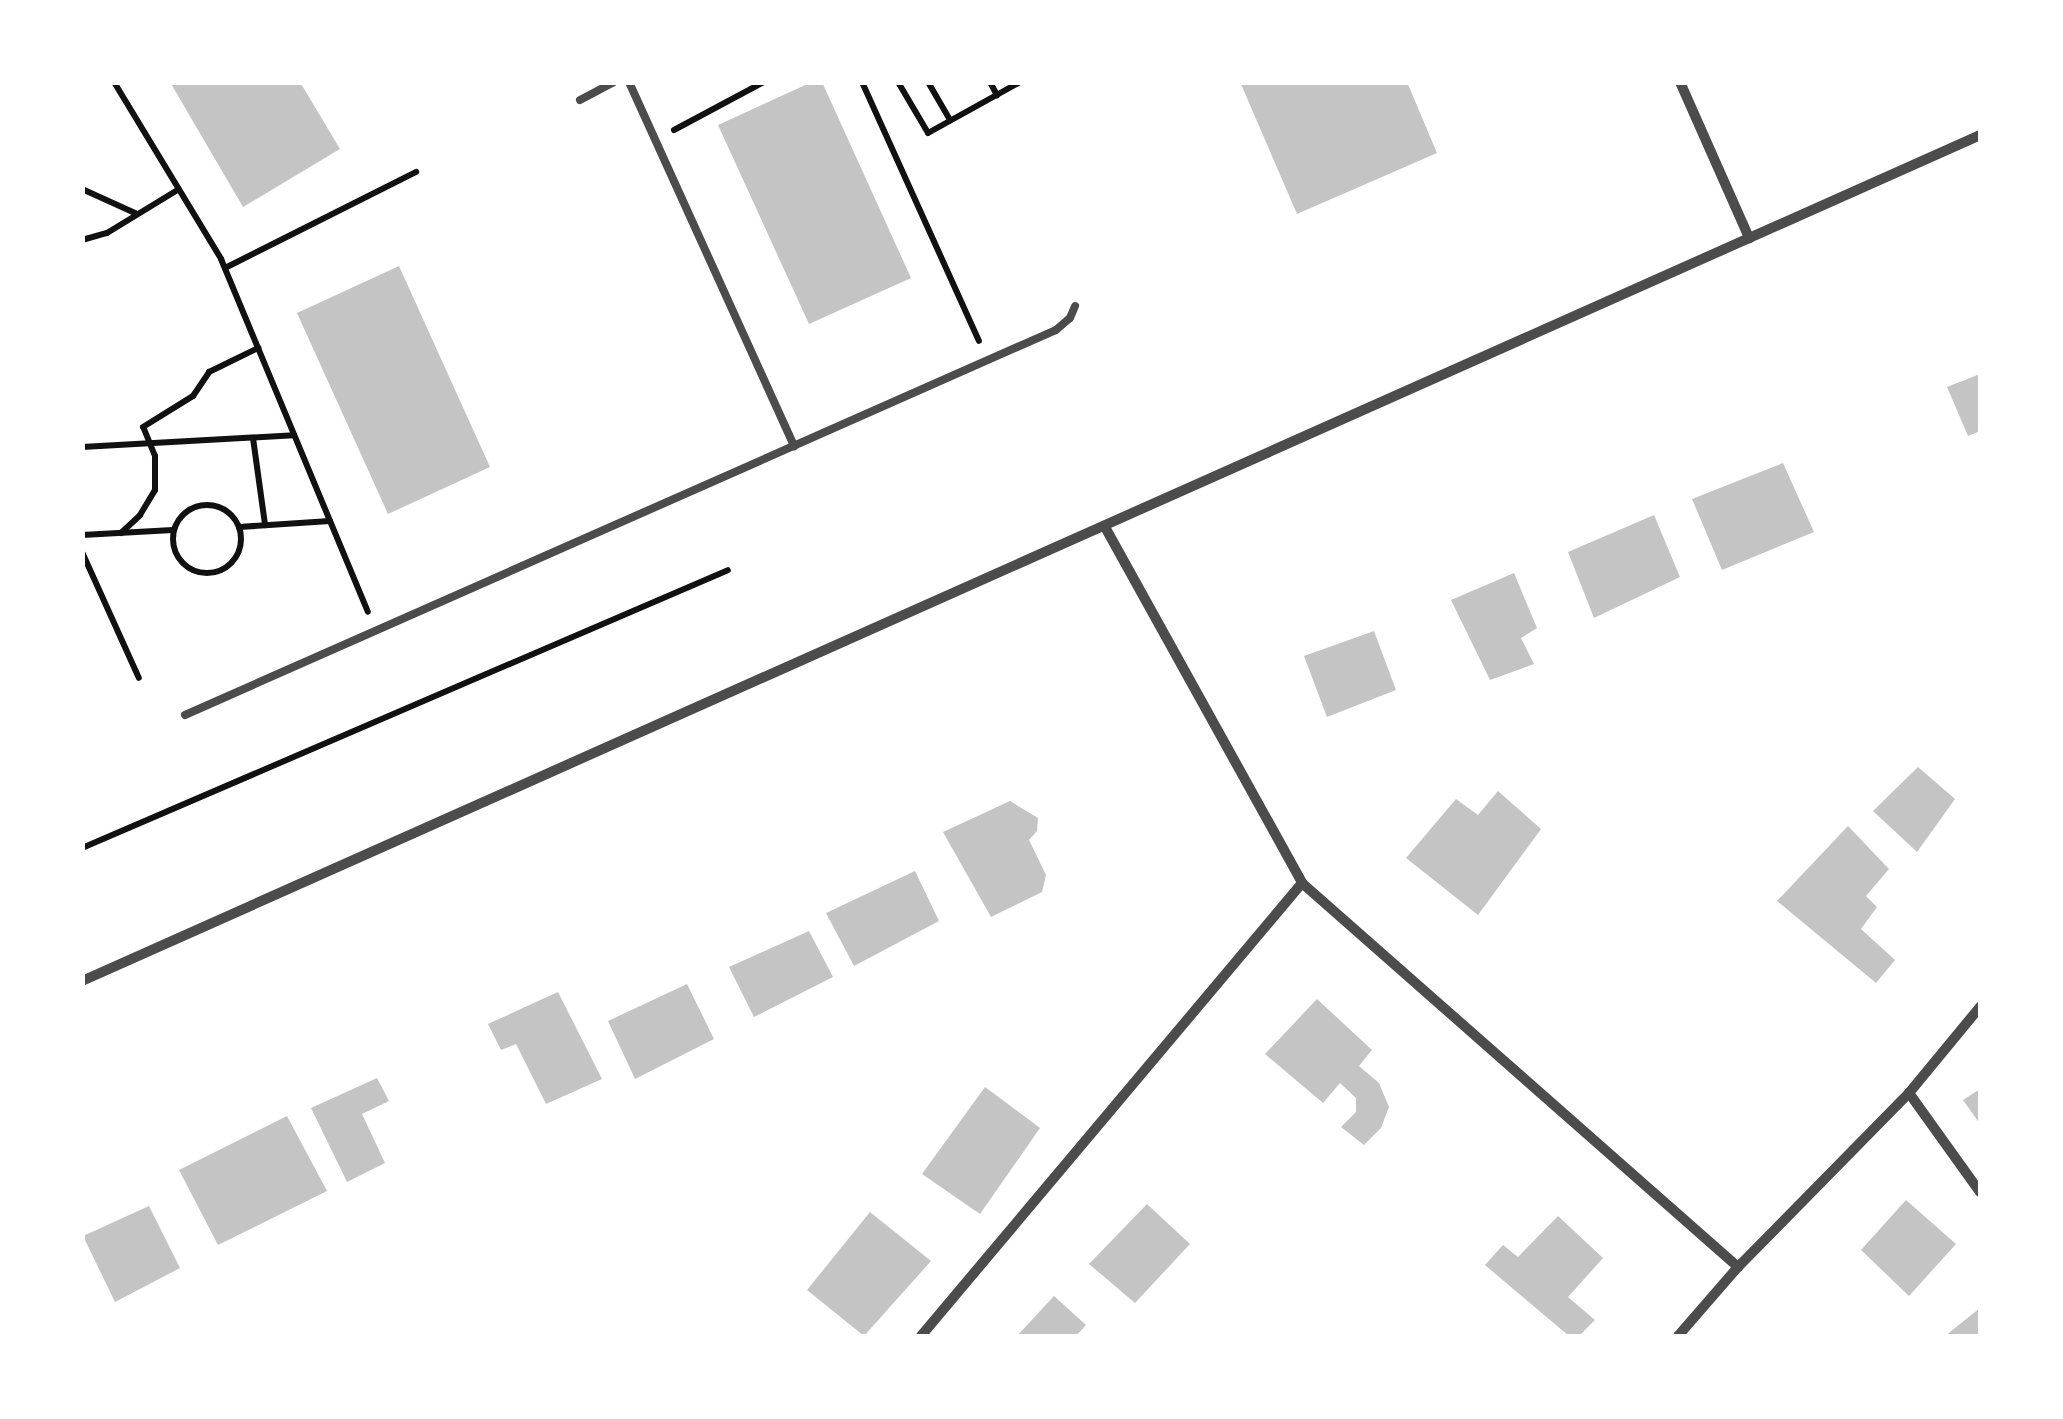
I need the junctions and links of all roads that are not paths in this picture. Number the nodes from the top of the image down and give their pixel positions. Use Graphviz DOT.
graph roads {
  1 [pos="614,82"];
  2 [pos="629,82"];
  3 [pos="1680,82"];
  4 [pos="580,100"];
  5 [pos="1980,134"];
  6 [pos="1748,238"];
  7 [pos="1074,306"];
  8 [pos="794,446"];
  9 [pos="1105,527"];
  10 [pos="185,716"];
  11 [pos="1302,883"];
  12 [pos="82,981"];
  13 [pos="1980,1007"];
  14 [pos="1909,1093"];
  15 [pos="1980,1192"];
  16 [pos="1738,1267"];
  17 [pos="921,1336"];
  18 [pos="1678,1336"];
  1 -- 4 [label="lane"];
  2 -- 8 [label="lane"];
  3 -- 6 [label="street"];
  5 -- 6 [label="street"];
  6 -- 9 [label="street"];
  7 -- 8 [label="lane"];
  8 -- 10 [label="lane"];
  9 -- 11 [label="street"];
  9 -- 12 [label="street"];
  11 -- 16 [label="street"];
  11 -- 17 [label="street"];
  13 -- 14 [label="street"];
  14 -- 15 [label="street"];
  14 -- 16 [label="street"];
  16 -- 18 [label="street"];
}
